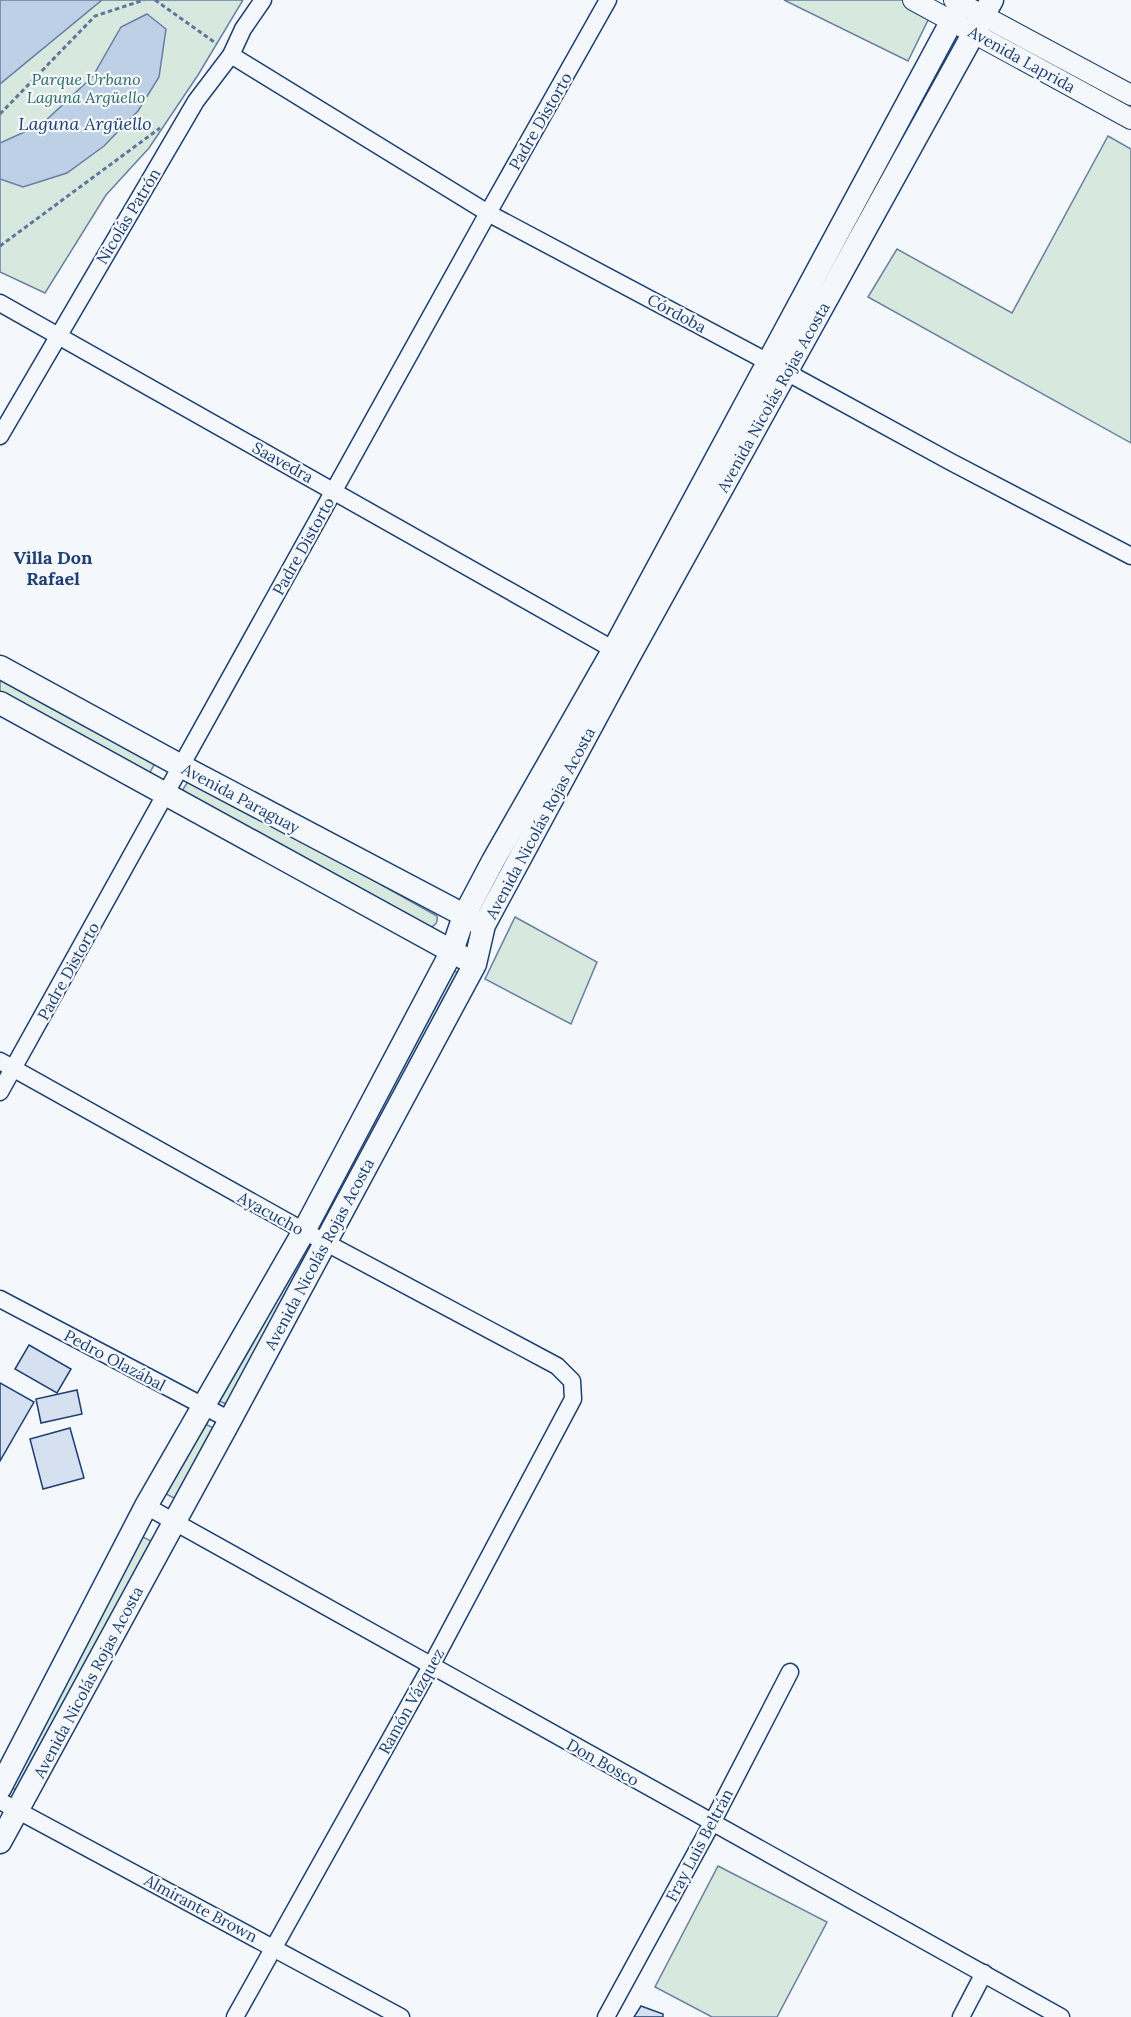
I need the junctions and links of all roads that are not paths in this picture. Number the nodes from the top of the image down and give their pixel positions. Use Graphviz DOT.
graph roads {
  1 [pos="262,0"];
  2 [pos="608,0"];
  3 [pos="914,0"];
  4 [pos="957,6"];
  5 [pos="983,16"];
  6 [pos="231,55"];
  7 [pos="1131,95"];
  8 [pos="1131,119"];
  9 [pos="488,213"];
  10 [pos="0,303"];
  11 [pos="58,335"];
  12 [pos="778,367"];
  13 [pos="0,436"];
  14 [pos="334,490"];
  15 [pos="1131,556"];
  16 [pos="621,653"];
  17 [pos="0,667"];
  18 [pos="0,703"];
  19 [pos="181,766"];
  20 [pos="166,793"];
  21 [pos="474,921"];
  22 [pos="452,951"];
  23 [pos="475,963"];
  24 [pos="7,1064"];
  25 [pos="0,1092"];
  26 [pos="304,1231"];
  27 [pos="326,1242"];
  28 [pos="0,1299"];
  29 [pos="572,1381"];
  30 [pos="202,1406"];
  31 [pos="230,1420"];
  32 [pos="146,1506"];
  33 [pos="175,1521"];
  34 [pos="431,1666"];
  35 [pos="790,1672"];
  36 [pos="0,1788"];
  37 [pos="9,1806"];
  38 [pos="712,1823"];
  39 [pos="0,1842"];
  40 [pos="274,1947"];
  41 [pos="984,1973"];
  42 [pos="235,2017"];
  43 [pos="401,2017"];
  44 [pos="606,2017"];
  45 [pos="961,2017"];
  46 [pos="1061,2017"];
  1 -- 6 [label="street, Nicolás Patrón"];
  2 -- 9 [label="street, Padre Distorto"];
  3 -- 4 [label="street, Avenida Laprida"];
  4 -- 5 [label="street, Avenida Laprida"];
  4 -- 12 [label="main road, Avenida Nicolás Rojas Acosta"];
  5 -- 7 [label="street, Avenida Laprida"];
  5 -- 8 [label="street, Avenida Laprida"];
  5 -- 12 [label="main road, Avenida Nicolás Rojas Acosta"];
  6 -- 9 [label="street, Córdoba"];
  6 -- 11 [label="street, Nicolás Patrón"];
  9 -- 12 [label="street, Córdoba"];
  9 -- 14 [label="street, Padre Distorto"];
  10 -- 11 [label="street, Saavedra"];
  11 -- 13 [label="street, Nicolás Patrón"];
  11 -- 14 [label="street, Saavedra"];
  12 -- 15 [label="street, Córdoba"];
  12 -- 16 [label="main road, Avenida Nicolás Rojas Acosta"];
  14 -- 16 [label="street, Saavedra"];
  14 -- 19 [label="street, Padre Distorto"];
  16 -- 21 [label="main road, Avenida Nicolás Rojas Acosta"];
  17 -- 19 [label="main road, Avenida Paraguay"];
  18 -- 20 [label="main road, Avenida Paraguay"];
  19 -- 20 [label="street, Padre Distorto"];
  19 -- 21 [label="main road, Avenida Paraguay"];
  20 -- 22 [label="main road, Avenida Paraguay"];
  20 -- 24 [label="street, Padre Distorto"];
  21 -- 22 [label="main road, Avenida Nicolás Rojas Acosta"];
  21 -- 23 [label="main road, Avenida Nicolás Rojas Acosta"];
  22 -- 23 [label="main road, Avenida Paraguay"];
  22 -- 26 [label="main road, Avenida Nicolás Rojas Acosta"];
  23 -- 27 [label="main road, Avenida Nicolás Rojas Acosta"];
  24 -- 25 [label="street, Padre Distorto"];
  24 -- 26 [label="street, Ayacucho"];
  26 -- 27 [label="street, Ayacucho"];
  26 -- 30 [label="main road, Avenida Nicolás Rojas Acosta"];
  27 -- 29 [label="street, Ayacucho"];
  27 -- 31 [label="main road, Avenida Nicolás Rojas Acosta"];
  28 -- 30 [label="street, Pedro Olazábal"];
  29 -- 34 [label="street, Ramón Vázquez"];
  30 -- 31 [label="street, Pedro Olazábal"];
  30 -- 32 [label="main road, Avenida Nicolás Rojas Acosta"];
  31 -- 33 [label="main road, Avenida Nicolás Rojas Acosta"];
  32 -- 33 [label="street, Don Bosco"];
  32 -- 36 [label="main road, Avenida Nicolás Rojas Acosta"];
  33 -- 34 [label="street, Don Bosco"];
  33 -- 37 [label="main road, Avenida Nicolás Rojas Acosta"];
  34 -- 38 [label="street, Don Bosco"];
  34 -- 40 [label="street, Ramón Vázquez"];
  35 -- 38 [label="street, Fray Luis Beltrán"];
  37 -- 39 [label="main road, Avenida Nicolás Rojas Acosta"];
  37 -- 40 [label="street, Almirante Brown"];
  38 -- 41 [label="street, Don Bosco"];
  38 -- 44 [label="street, Fray Luis Beltrán"];
  40 -- 42 [label="street, Ramón Vázquez"];
  40 -- 43 [label="street, Almirante Brown"];
  41 -- 45 [label="street"];
  41 -- 46 [label="street, Don Bosco"];
}
